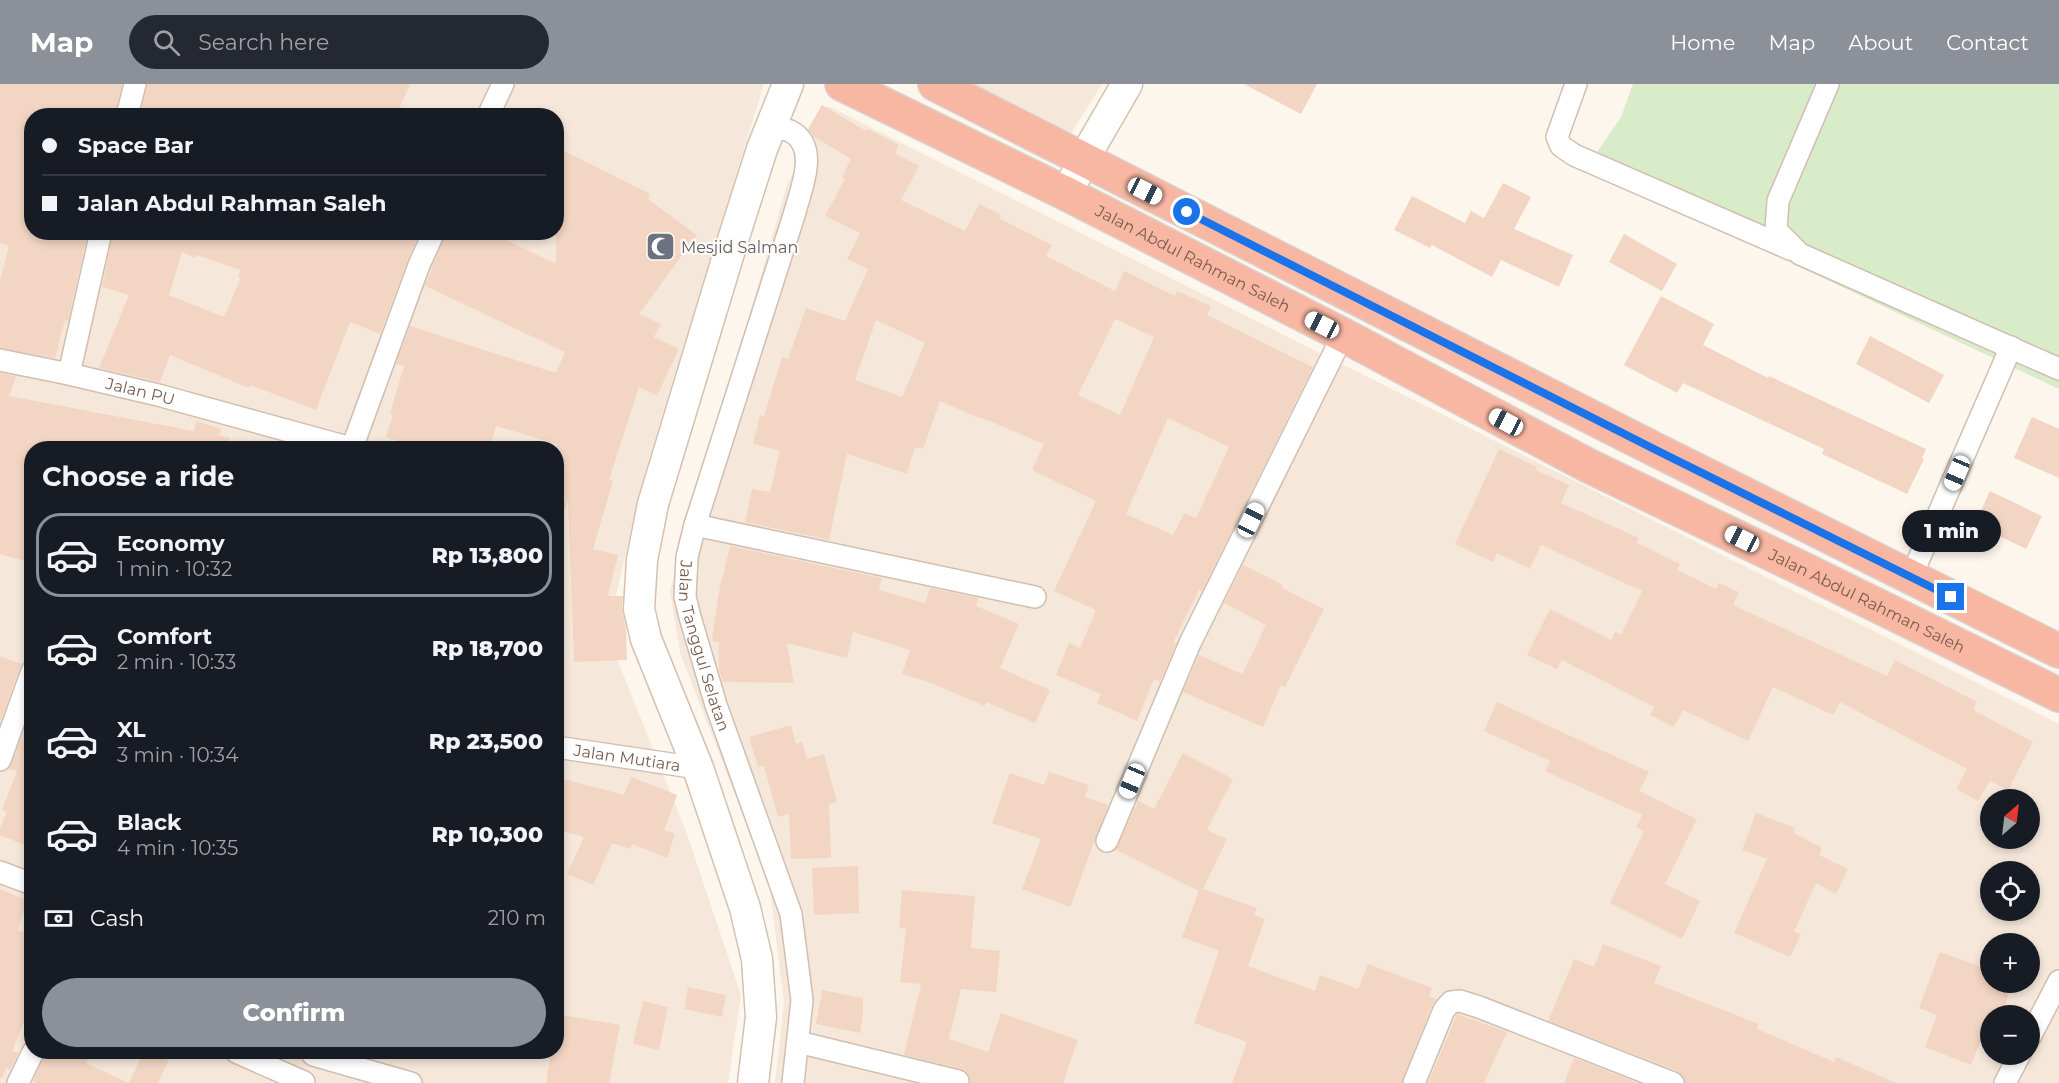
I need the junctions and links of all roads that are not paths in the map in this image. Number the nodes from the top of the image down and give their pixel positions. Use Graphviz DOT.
graph roads {
  1 [pos="135,84"];
  2 [pos="503,84"];
  3 [pos="788,84"];
  4 [pos="842,84"];
  5 [pos="935,84"];
  6 [pos="1126,84"];
  7 [pos="1576,84"];
  8 [pos="1828,84"];
  9 [pos="129,108"];
  10 [pos="492,108"];
  11 [pos="771,127"];
  12 [pos="1083,160"];
  13 [pos="1067,195"];
  14 [pos="99,240"];
  15 [pos="430,240"];
  16 [pos="1800,254"];
  17 [pos="1344,335"];
  18 [pos="2011,347"];
  19 [pos="0,360"];
  20 [pos="2059,369"];
  21 [pos="69,374"];
  22 [pos="326,441"];
  23 [pos="354,441"];
  24 [pos="1654,449"];
  25 [pos="1637,489"];
  26 [pos="695,525"];
  27 [pos="1911,577"];
  28 [pos="1035,597"];
  29 [pos="2059,651"];
  30 [pos="24,692"];
  31 [pos="2059,695"];
  32 [pos="564,748"];
  33 [pos="0,760"];
  34 [pos="698,768"];
  35 [pos="1107,841"];
  36 [pos="0,872"];
  37 [pos="24,881"];
  38 [pos="2059,981"];
  39 [pos="2040,1018"];
  40 [pos="798,1042"];
  41 [pos="30,1059"];
  42 [pos="252,1059"];
  43 [pos="312,1059"];
  44 [pos="333,1059"];
  45 [pos="2014,1065"];
  46 [pos="304,1082"];
  47 [pos="958,1082"];
  48 [pos="18,1083"];
  49 [pos="411,1083"];
  50 [pos="753,1083"];
  51 [pos="793,1083"];
  52 [pos="1414,1083"];
  53 [pos="1673,1083"];
  54 [pos="2005,1083"];
  1 -- 9 [label="street"];
  2 -- 10 [label="street"];
  3 -- 11 [label="street"];
  4 -- 13 [label="highway, Jalan Abdul Rahman Saleh"];
  5 -- 12 [label="highway"];
  6 -- 12 [label="street"];
  7 -- 16 [label="street"];
  8 -- 16 [label="street"];
  11 -- 26 [label="street, Jalan Tanggul Selatan"];
  11 -- 34 [label="street"];
  12 -- 13 [label="street"];
  12 -- 24 [label="highway"];
  13 -- 17 [label="highway, Jalan Abdul Rahman Saleh"];
  14 -- 21 [label="street"];
  15 -- 23 [label="street, Jalan PU"];
  16 -- 18 [label="street"];
  17 -- 25 [label="highway, Jalan Abdul Rahman Saleh"];
  17 -- 35 [label="street"];
  18 -- 20 [label="street"];
  18 -- 27 [label="street"];
  19 -- 21 [label="street, Jalan PU"];
  21 -- 22 [label="street, Jalan PU"];
  24 -- 25 [label="highway"];
  24 -- 27 [label="highway"];
  25 -- 31 [label="highway, Jalan Abdul Rahman Saleh"];
  26 -- 28 [label="street"];
  26 -- 40 [label="street, Jalan Tanggul Selatan"];
  27 -- 29 [label="highway"];
  30 -- 33 [label="street"];
  32 -- 34 [label="street, Jalan Mutiara"];
  34 -- 50 [label="street"];
  36 -- 37 [label="street"];
  38 -- 39 [label="street"];
  40 -- 47 [label="street"];
  40 -- 51 [label="street, Jalan Tanggul Selatan"];
  41 -- 48 [label="street"];
  42 -- 46 [label="street"];
  43 -- 46 [label="street"];
  44 -- 49 [label="street"];
  45 -- 54 [label="street"];
  52 -- 53 [label="street"];
}
